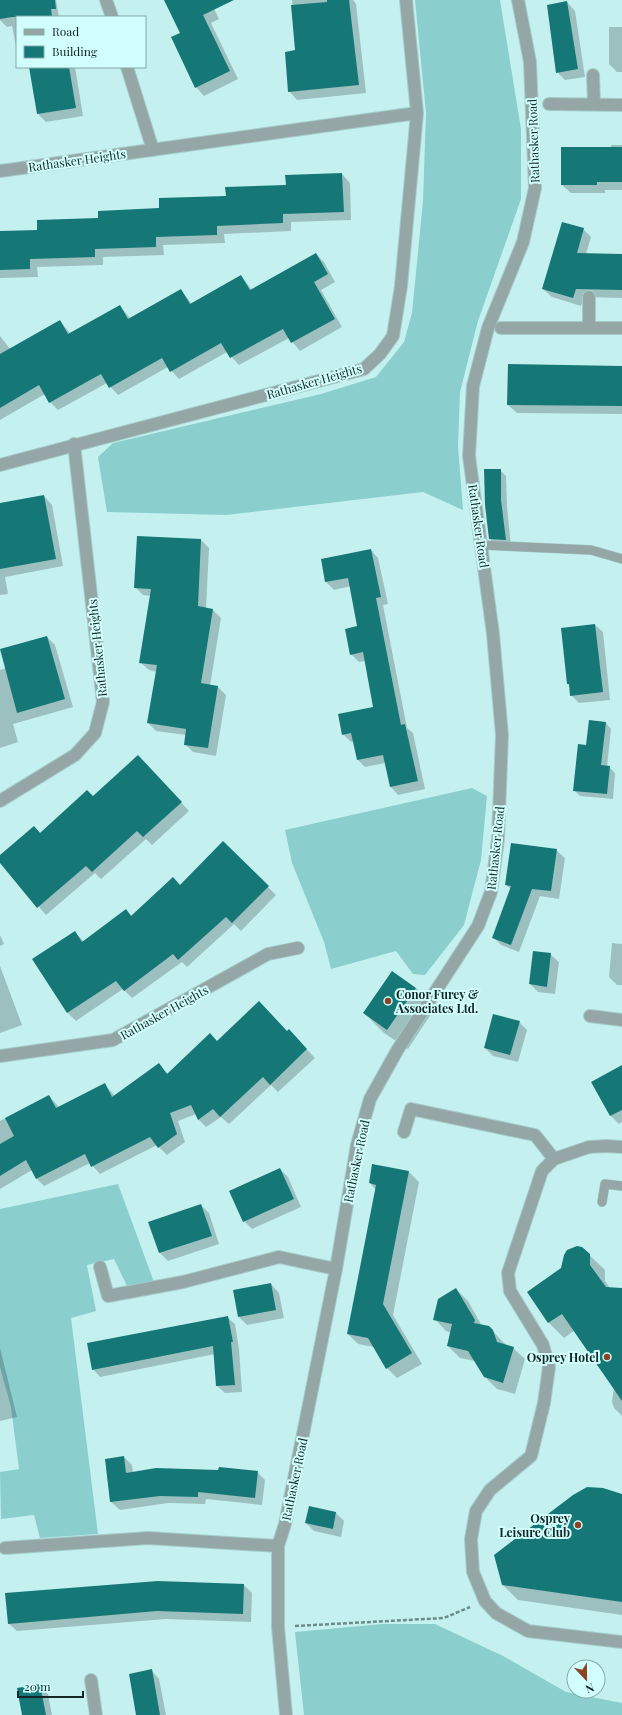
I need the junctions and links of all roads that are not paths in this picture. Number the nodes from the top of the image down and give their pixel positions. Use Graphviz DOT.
graph roads {
  1 [pos="106,0"];
  2 [pos="406,0"];
  3 [pos="518,0"];
  4 [pos="112,16"];
  5 [pos="127,68"];
  6 [pos="593,75"];
  7 [pos="549,104"];
  8 [pos="594,104"];
  9 [pos="622,105"];
  10 [pos="416,113"];
  11 [pos="153,150"];
  12 [pos="0,171"];
  13 [pos="589,297"];
  14 [pos="501,328"];
  15 [pos="589,328"];
  16 [pos="622,328"];
  17 [pos="74,444"];
  18 [pos="0,465"];
  19 [pos="481,545"];
  20 [pos="622,559"];
  21 [pos="0,801"];
  22 [pos="298,948"];
  23 [pos="590,1016"];
  24 [pos="622,1020"];
  25 [pos="0,1056"];
  26 [pos="404,1132"];
  27 [pos="622,1147"];
  28 [pos="554,1160"];
  29 [pos="622,1186"];
  30 [pos="602,1202"];
  31 [pos="100,1267"];
  32 [pos="336,1269"];
  33 [pos="278,1546"];
  34 [pos="5,1548"];
  35 [pos="622,1642"];
  36 [pos="91,1680"];
  37 [pos="96,1715"];
  38 [pos="286,1715"];
  1 -- 4 [label="street"];
  2 -- 10 [label="street, Rathasker Heights"];
  3 -- 19 [label="street, Rathasker Road"];
  5 -- 11 [label="street"];
  6 -- 8 [label="street"];
  7 -- 8 [label="street"];
  8 -- 9 [label="street"];
  10 -- 11 [label="street, Rathasker Heights"];
  10 -- 17 [label="street, Rathasker Heights"];
  11 -- 12 [label="street, Rathasker Heights"];
  13 -- 15 [label="street"];
  14 -- 15 [label="street"];
  15 -- 16 [label="street"];
  17 -- 18 [label="street, Rathasker Heights"];
  17 -- 21 [label="street, Rathasker Heights"];
  19 -- 20 [label="lane"];
  19 -- 32 [label="street, Rathasker Road"];
  22 -- 25 [label="street, Rathasker Heights"];
  23 -- 24 [label="street"];
  26 -- 28 [label="street"];
  27 -- 28 [label="street"];
  28 -- 35 [label="street"];
  29 -- 30 [label="lane"];
  31 -- 32 [label="street"];
  32 -- 33 [label="street, Rathasker Road"];
  33 -- 34 [label="street"];
  33 -- 38 [label="street, Rathasker Road"];
  36 -- 37 [label="street"];
}
